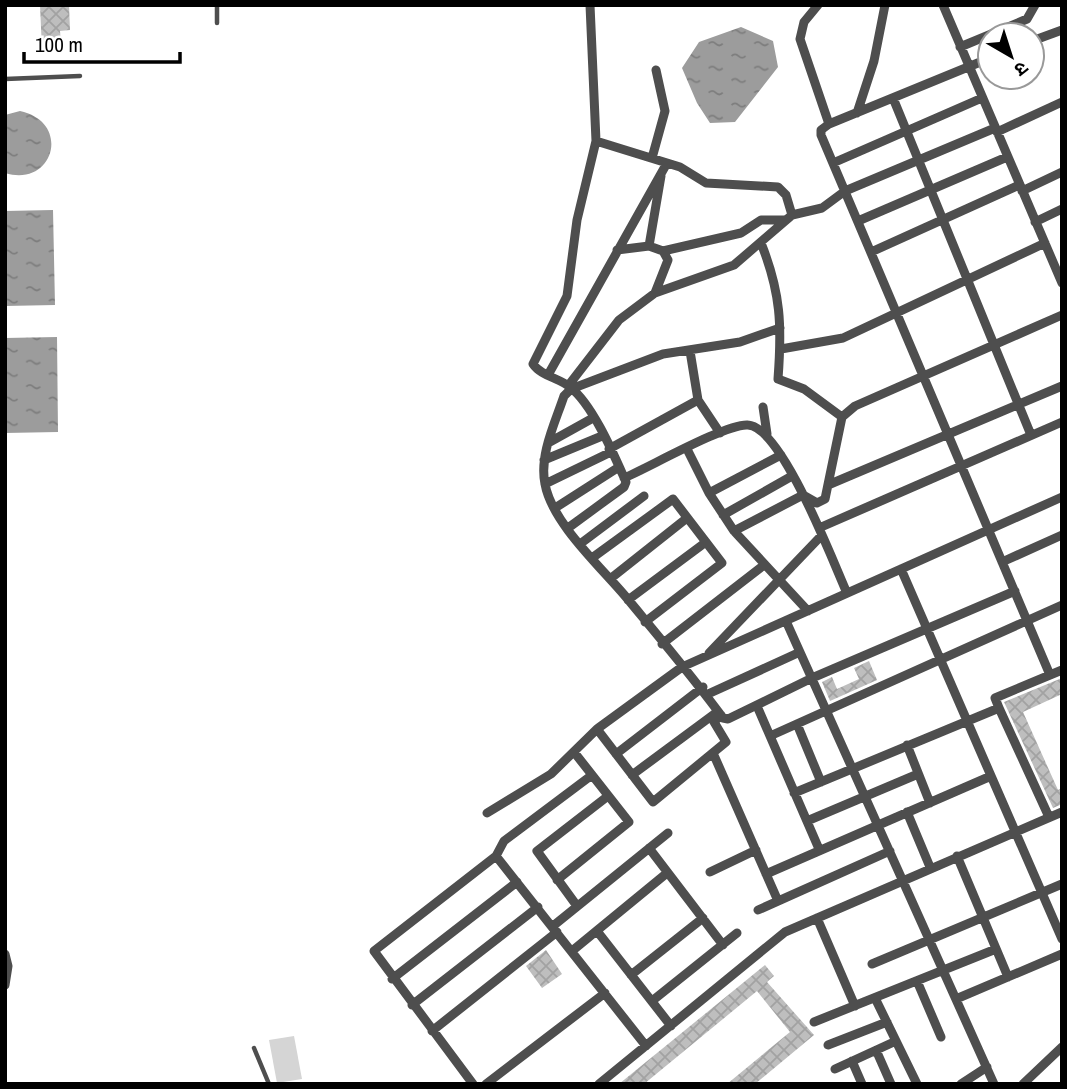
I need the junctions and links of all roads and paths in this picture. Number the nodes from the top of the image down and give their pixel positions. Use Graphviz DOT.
graph roads {
  1 [pos="217,5"];
  2 [pos="590,5"];
  3 [pos="818,5"];
  4 [pos="885,5"];
  5 [pos="943,5"];
  6 [pos="1035,5"];
  7 [pos="217,23"];
  8 [pos="960,47"];
  9 [pos="976,63"];
  10 [pos="969,66"];
  11 [pos="656,70"];
  12 [pos="80,76"];
  13 [pos="5,79"];
  14 [pos="893,98"];
  15 [pos="982,98"];
  16 [pos="1062,102"];
  17 [pos="857,113"];
  18 [pos="829,124"];
  19 [pos="906,130"];
  20 [pos="996,130"];
  21 [pos="596,141"];
  22 [pos="1007,157"];
  23 [pos="652,158"];
  24 [pos="919,160"];
  25 [pos="667,163"];
  26 [pos="833,163"];
  27 [pos="1062,172"];
  28 [pos="660,174"];
  29 [pos="1021,188"];
  30 [pos="931,190"];
  31 [pos="845,191"];
  32 [pos="1062,209"];
  33 [pos="788,217"];
  34 [pos="943,220"];
  35 [pos="858,221"];
  36 [pos="1035,222"];
  37 [pos="761,243"];
  38 [pos="1045,243"];
  39 [pos="649,246"];
  40 [pos="617,250"];
  41 [pos="663,251"];
  42 [pos="871,252"];
  43 [pos="1057,259"];
  44 [pos="967,279"];
  45 [pos="1062,283"];
  46 [pos="655,293"];
  47 [pos="898,312"];
  48 [pos="1062,314"];
  49 [pos="780,328"];
  50 [pos="994,344"];
  51 [pos="781,349"];
  52 [pos="690,351"];
  53 [pos="924,374"];
  54 [pos="548,375"];
  55 [pos="1062,386"];
  56 [pos="570,387"];
  57 [pos="698,400"];
  58 [pos="1019,405"];
  59 [pos="763,407"];
  60 [pos="842,417"];
  61 [pos="593,418"];
  62 [pos="1062,422"];
  63 [pos="720,433"];
  64 [pos="767,434"];
  65 [pos="949,434"];
  66 [pos="1031,435"];
  67 [pos="602,436"];
  68 [pos="548,443"];
  69 [pos="687,449"];
  70 [pos="610,450"];
  71 [pos="781,455"];
  72 [pos="544,460"];
  73 [pos="962,465"];
  74 [pos="619,467"];
  75 [pos="792,476"];
  76 [pos="624,478"];
  77 [pos="545,484"];
  78 [pos="828,485"];
  79 [pos="709,493"];
  80 [pos="803,495"];
  81 [pos="644,496"];
  82 [pos="1062,497"];
  83 [pos="555,508"];
  84 [pos="723,515"];
  85 [pos="687,518"];
  86 [pos="568,528"];
  87 [pos="989,530"];
  88 [pos="734,531"];
  89 [pos="820,531"];
  90 [pos="1062,535"];
  91 [pos="706,542"];
  92 [pos="580,544"];
  93 [pos="592,558"];
  94 [pos="1002,562"];
  95 [pos="764,565"];
  96 [pos="901,569"];
  97 [pos="610,579"];
  98 [pos="778,580"];
  99 [pos="1015,591"];
  100 [pos="847,593"];
  101 [pos="628,600"];
  102 [pos="1062,605"];
  103 [pos="808,611"];
  104 [pos="1027,619"];
  105 [pos="786,621"];
  106 [pos="645,622"];
  107 [pos="927,628"];
  108 [pos="662,644"];
  109 [pos="800,652"];
  110 [pos="705,657"];
  111 [pos="942,660"];
  112 [pos="682,667"];
  113 [pos="1062,670"];
  114 [pos="1050,675"];
  115 [pos="811,678"];
  116 [pos="705,691"];
  117 [pos="757,706"];
  118 [pos="999,708"];
  119 [pos="827,712"];
  120 [pos="720,713"];
  121 [pos="968,721"];
  122 [pos="797,724"];
  123 [pos="597,729"];
  124 [pos="770,736"];
  125 [pos="907,745"];
  126 [pos="574,752"];
  127 [pos="713,753"];
  128 [pos="616,754"];
  129 [pos="852,769"];
  130 [pos="918,774"];
  131 [pos="592,775"];
  132 [pos="632,775"];
  133 [pos="991,776"];
  134 [pos="821,782"];
  135 [pos="794,793"];
  136 [pos="608,796"];
  137 [pos="864,797"];
  138 [pos="930,803"];
  139 [pos="908,812"];
  140 [pos="1062,812"];
  141 [pos="487,813"];
  142 [pos="1048,817"];
  143 [pos="807,821"];
  144 [pos="877,825"];
  145 [pos="1014,832"];
  146 [pos="668,833"];
  147 [pos="649,848"];
  148 [pos="819,849"];
  149 [pos="756,850"];
  150 [pos="890,851"];
  151 [pos="496,856"];
  152 [pos="957,856"];
  153 [pos="930,867"];
  154 [pos="710,872"];
  155 [pos="667,873"];
  156 [pos="766,874"];
  157 [pos="902,879"];
  158 [pos="557,880"];
  159 [pos="517,882"];
  160 [pos="1062,884"];
  161 [pos="1041,892"];
  162 [pos="778,901"];
  163 [pos="577,906"];
  164 [pos="538,907"];
  165 [pos="758,910"];
  166 [pos="983,917"];
  167 [pos="817,918"];
  168 [pos="703,919"];
  169 [pos="555,929"];
  170 [pos="597,931"];
  171 [pos="737,933"];
  172 [pos="1062,939"];
  173 [pos="930,940"];
  174 [pos="723,945"];
  175 [pos="996,948"];
  176 [pos="572,951"];
  177 [pos="5,954"];
  178 [pos="1062,954"];
  179 [pos="872,964"];
  180 [pos="943,971"];
  181 [pos="631,975"];
  182 [pos="1008,977"];
  183 [pos="392,979"];
  184 [pos="917,981"];
  185 [pos="5,985"];
  186 [pos="605,993"];
  187 [pos="875,998"];
  188 [pos="956,999"];
  189 [pos="652,1001"];
  190 [pos="412,1005"];
  191 [pos="855,1006"];
  192 [pos="814,1022"];
  193 [pos="887,1022"];
  194 [pos="671,1026"];
  195 [pos="432,1031"];
  196 [pos="941,1037"];
  197 [pos="896,1041"];
  198 [pos="828,1045"];
  199 [pos="646,1046"];
  200 [pos="1062,1047"];
  201 [pos="254,1048"];
  202 [pos="876,1050"];
  203 [pos="852,1061"];
  204 [pos="987,1067"];
  205 [pos="835,1069"];
  206 [pos="269,1084"];
  207 [pos="473,1084"];
  208 [pos="486,1084"];
  209 [pos="599,1084"];
  210 [pos="862,1084"];
  211 [pos="891,1084"];
  212 [pos="917,1084"];
  213 [pos="961,1084"];
  214 [pos="994,1084"];
  215 [pos="1023,1084"];
  1 -- 7 [label="lane"];
  2 -- 21 [label="street"];
  3 -- 18 [label="street"];
  4 -- 17 [label="street"];
  5 -- 8 [label="street"];
  6 -- 8 [label="street"];
  8 -- 10 [label="street"];
  9 -- 10 [label="street"];
  10 -- 14 [label="street"];
  10 -- 15 [label="street"];
  11 -- 23 [label="street"];
  12 -- 13 [label="lane"];
  14 -- 17 [label="street"];
  14 -- 19 [label="street"];
  15 -- 19 [label="street"];
  15 -- 20 [label="street"];
  16 -- 20 [label="street"];
  17 -- 18 [label="street"];
  18 -- 26 [label="street"];
  19 -- 24 [label="street"];
  19 -- 26 [label="street"];
  20 -- 22 [label="street"];
  20 -- 24 [label="street"];
  21 -- 23 [label="street"];
  21 -- 54 [label="street"];
  22 -- 29 [label="street"];
  22 -- 30 [label="street"];
  23 -- 25 [label="street"];
  24 -- 30 [label="street"];
  24 -- 31 [label="street"];
  25 -- 28 [label="street"];
  25 -- 33 [label="street"];
  26 -- 31 [label="street"];
  27 -- 29 [label="street"];
  28 -- 39 [label="street"];
  28 -- 40 [label="street"];
  29 -- 34 [label="street"];
  29 -- 36 [label="street"];
  30 -- 34 [label="street"];
  30 -- 35 [label="street"];
  31 -- 33 [label="street"];
  31 -- 35 [label="street"];
  32 -- 36 [label="street"];
  33 -- 37 [label="street"];
  33 -- 41 [label="street"];
  34 -- 42 [label="street"];
  34 -- 44 [label="street"];
  35 -- 42 [label="street"];
  36 -- 38 [label="street"];
  37 -- 46 [label="street"];
  37 -- 49 [label="street"];
  38 -- 43 [label="street"];
  38 -- 44 [label="street"];
  39 -- 40 [label="street"];
  39 -- 41 [label="street"];
  40 -- 54 [label="street"];
  41 -- 46 [label="street"];
  42 -- 47 [label="street"];
  43 -- 45 [label="street"];
  44 -- 47 [label="street"];
  44 -- 50 [label="street"];
  46 -- 56 [label="street"];
  47 -- 51 [label="street"];
  47 -- 53 [label="street"];
  48 -- 50 [label="street"];
  49 -- 51 [label="street"];
  49 -- 52 [label="street"];
  50 -- 53 [label="street"];
  50 -- 58 [label="street"];
  51 -- 60 [label="street"];
  52 -- 56 [label="street"];
  52 -- 57 [label="street"];
  53 -- 60 [label="street"];
  53 -- 65 [label="street"];
  54 -- 56 [label="street"];
  55 -- 58 [label="street"];
  56 -- 61 [label="street"];
  56 -- 68 [label="street"];
  57 -- 63 [label="street"];
  57 -- 70 [label="street"];
  58 -- 65 [label="street"];
  58 -- 66 [label="street"];
  59 -- 64 [label="street"];
  60 -- 78 [label="street"];
  61 -- 67 [label="street"];
  61 -- 68 [label="street"];
  62 -- 66 [label="street"];
  63 -- 64 [label="street"];
  63 -- 69 [label="street"];
  64 -- 71 [label="street"];
  65 -- 73 [label="street"];
  65 -- 78 [label="street"];
  66 -- 73 [label="street"];
  67 -- 70 [label="street"];
  67 -- 72 [label="street"];
  68 -- 72 [label="street"];
  69 -- 76 [label="street"];
  69 -- 79 [label="street"];
  70 -- 74 [label="street"];
  70 -- 77 [label="street"];
  71 -- 75 [label="street"];
  71 -- 79 [label="street"];
  72 -- 77 [label="street"];
  73 -- 87 [label="street"];
  73 -- 89 [label="street"];
  74 -- 76 [label="street"];
  74 -- 83 [label="street"];
  75 -- 80 [label="street"];
  75 -- 84 [label="street"];
  76 -- 86 [label="street"];
  77 -- 83 [label="street"];
  78 -- 80 [label="street"];
  79 -- 84 [label="street"];
  80 -- 88 [label="street"];
  80 -- 89 [label="street"];
  81 -- 92 [label="street"];
  82 -- 87 [label="street"];
  83 -- 86 [label="street"];
  84 -- 88 [label="street"];
  85 -- 91 [label="street"];
  85 -- 93 [label="street"];
  85 -- 97 [label="street"];
  86 -- 92 [label="street"];
  87 -- 94 [label="street"];
  87 -- 96 [label="street"];
  88 -- 95 [label="street"];
  89 -- 98 [label="street"];
  89 -- 100 [label="street"];
  90 -- 94 [label="street"];
  91 -- 101 [label="street"];
  91 -- 106 [label="street"];
  92 -- 93 [label="street"];
  93 -- 97 [label="street"];
  94 -- 99 [label="street"];
  95 -- 98 [label="street"];
  95 -- 108 [label="street"];
  96 -- 100 [label="street"];
  96 -- 107 [label="street"];
  97 -- 101 [label="street"];
  98 -- 103 [label="street"];
  98 -- 110 [label="street"];
  99 -- 104 [label="street"];
  99 -- 107 [label="street"];
  100 -- 103 [label="street"];
  101 -- 106 [label="street"];
  102 -- 104 [label="street"];
  103 -- 105 [label="street"];
  104 -- 111 [label="street"];
  104 -- 114 [label="street"];
  105 -- 109 [label="street"];
  105 -- 110 [label="street"];
  106 -- 108 [label="street"];
  107 -- 111 [label="street"];
  107 -- 115 [label="street"];
  108 -- 112 [label="street"];
  109 -- 115 [label="street"];
  109 -- 116 [label="street"];
  110 -- 112 [label="street"];
  111 -- 119 [label="street"];
  111 -- 121 [label="street"];
  112 -- 116 [label="street"];
  112 -- 123 [label="street"];
  113 -- 114 [label="street"];
  114 -- 118 [label="street"];
  115 -- 117 [label="street"];
  115 -- 119 [label="street"];
  116 -- 120 [label="street"];
  116 -- 128 [label="street"];
  117 -- 120 [label="street"];
  117 -- 124 [label="street"];
  118 -- 121 [label="street"];
  118 -- 142 [label="street"];
  119 -- 122 [label="street"];
  119 -- 129 [label="street"];
  120 -- 127 [label="street"];
  120 -- 132 [label="street"];
  121 -- 125 [label="street"];
  121 -- 133 [label="street"];
  122 -- 124 [label="street"];
  122 -- 134 [label="street"];
  123 -- 126 [label="street"];
  123 -- 128 [label="street"];
  124 -- 135 [label="street"];
  125 -- 129 [label="street"];
  125 -- 130 [label="street"];
  126 -- 131 [label="street"];
  126 -- 141 [label="street"];
  127 -- 132 [label="street"];
  127 -- 149 [label="street"];
  128 -- 132 [label="street"];
  129 -- 134 [label="street"];
  129 -- 137 [label="street"];
  130 -- 137 [label="street"];
  130 -- 138 [label="street"];
  131 -- 136 [label="street"];
  131 -- 151 [label="street"];
  133 -- 138 [label="street"];
  133 -- 145 [label="street"];
  134 -- 135 [label="street"];
  135 -- 143 [label="street"];
  136 -- 158 [label="street"];
  136 -- 158 [label="street"];
  137 -- 143 [label="street"];
  137 -- 144 [label="street"];
  138 -- 139 [label="street"];
  139 -- 144 [label="street"];
  139 -- 153 [label="street"];
  140 -- 142 [label="street"];
  142 -- 145 [label="street"];
  143 -- 148 [label="street"];
  144 -- 148 [label="street"];
  144 -- 150 [label="street"];
  145 -- 152 [label="street"];
  145 -- 161 [label="street"];
  146 -- 147 [label="street"];
  147 -- 155 [label="street"];
  147 -- 163 [label="street"];
  148 -- 156 [label="street"];
  149 -- 154 [label="street"];
  149 -- 156 [label="street"];
  150 -- 157 [label="street"];
  150 -- 162 [label="street"];
  151 -- 159 [label="street"];
  151 -- 183 [label="street"];
  152 -- 153 [label="street"];
  152 -- 166 [label="street"];
  153 -- 157 [label="street"];
  155 -- 168 [label="street"];
  155 -- 170 [label="street"];
  156 -- 162 [label="street"];
  157 -- 167 [label="street"];
  157 -- 173 [label="street"];
  158 -- 163 [label="street"];
  159 -- 164 [label="street"];
  159 -- 183 [label="street"];
  160 -- 161 [label="street"];
  161 -- 166 [label="street"];
  161 -- 172 [label="street"];
  162 -- 165 [label="street"];
  163 -- 169 [label="street"];
  164 -- 169 [label="street"];
  164 -- 190 [label="street"];
  166 -- 173 [label="street"];
  166 -- 175 [label="street"];
  167 -- 191 [label="street"];
  167 -- 194 [label="street"];
  168 -- 174 [label="street"];
  168 -- 181 [label="street"];
  169 -- 176 [label="street"];
  169 -- 195 [label="street"];
  170 -- 176 [label="street"];
  170 -- 181 [label="street"];
  171 -- 174 [label="street"];
  173 -- 179 [label="street"];
  173 -- 180 [label="street"];
  174 -- 189 [label="street"];
  175 -- 180 [label="street"];
  175 -- 182 [label="street"];
  176 -- 186 [label="street"];
  177 -- 185 [label="street"];
  178 -- 182 [label="street"];
  180 -- 184 [label="street"];
  180 -- 188 [label="street"];
  181 -- 189 [label="street"];
  182 -- 188 [label="street"];
  183 -- 190 [label="street"];
  184 -- 187 [label="street"];
  184 -- 196 [label="street"];
  186 -- 199 [label="street"];
  186 -- 208 [label="street"];
  187 -- 191 [label="street"];
  187 -- 193 [label="street"];
  188 -- 204 [label="street"];
  189 -- 194 [label="street"];
  190 -- 195 [label="street"];
  191 -- 192 [label="street"];
  193 -- 197 [label="street"];
  193 -- 198 [label="street"];
  194 -- 199 [label="street"];
  195 -- 207 [label="street"];
  197 -- 202 [label="street"];
  197 -- 212 [label="street"];
  199 -- 209 [label="street"];
  200 -- 215 [label="street"];
  201 -- 206 [label="lane"];
  202 -- 203 [label="street"];
  202 -- 211 [label="street"];
  203 -- 205 [label="street"];
  203 -- 210 [label="street"];
  204 -- 213 [label="street"];
  204 -- 214 [label="street"];
}
